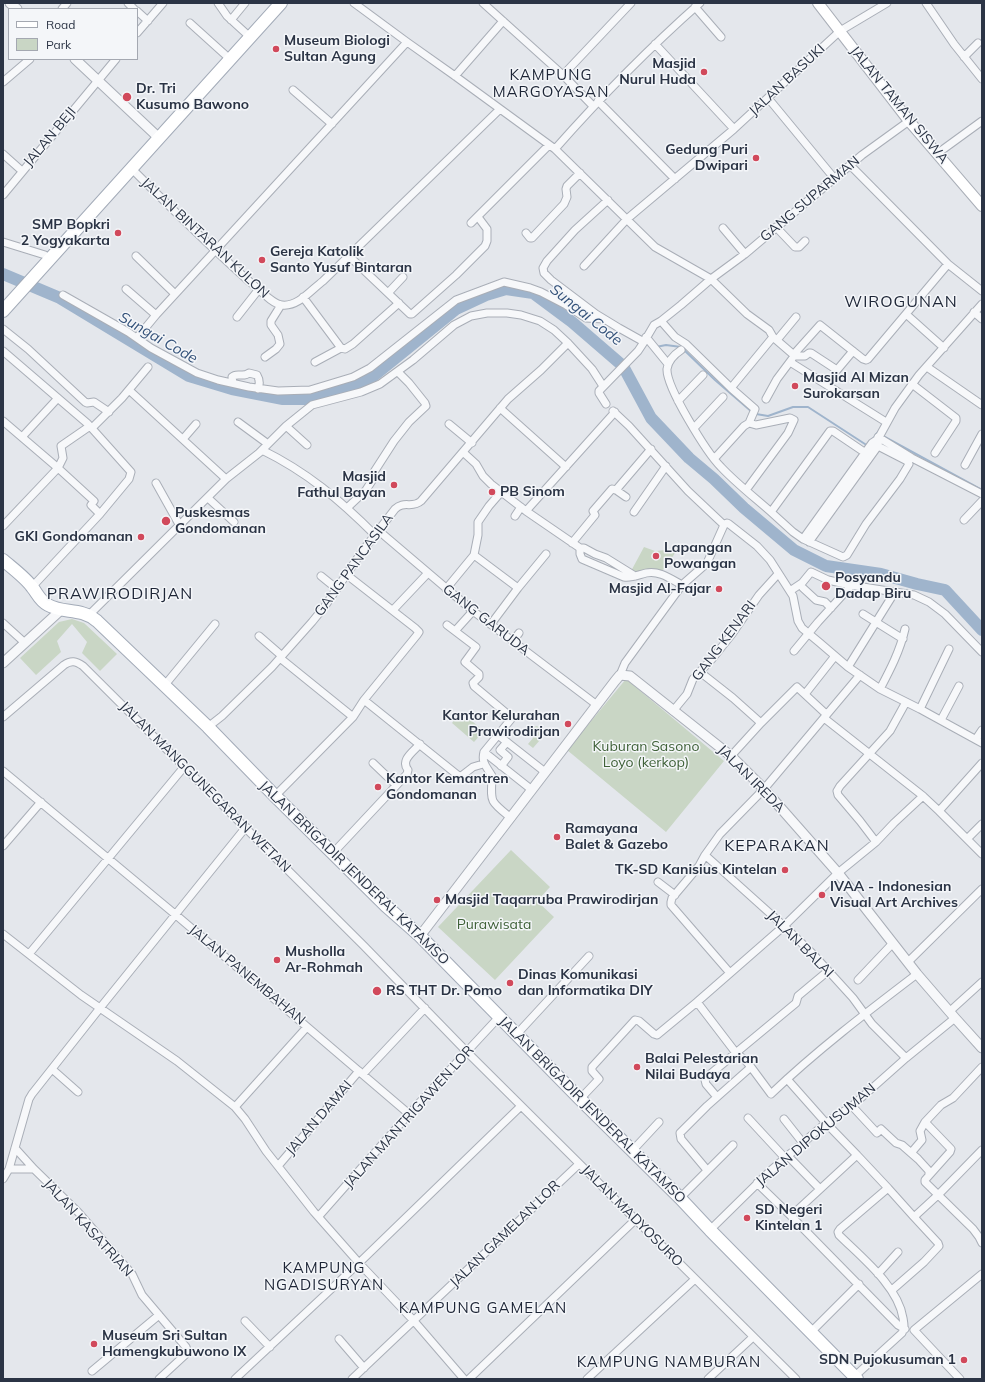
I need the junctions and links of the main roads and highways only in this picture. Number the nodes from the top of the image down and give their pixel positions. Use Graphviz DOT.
graph roads {
  1 [pos="282,3"];
  2 [pos="818,3"];
  3 [pos="128,172"];
  4 [pos="981,203"];
  5 [pos="34,273"];
  6 [pos="5,304"];
  7 [pos="3,560"];
  8 [pos="3,570"];
  9 [pos="35,591"];
  10 [pos="856,1377"];
  1 -- 3 [label="main road"];
  2 -- 4 [label="main road, JALAN TAMAN SISWA"];
  3 -- 5 [label="main road"];
  3 -- 5 [label="main road"];
  5 -- 6 [label="main road"];
  7 -- 9 [label="main road, JALAN BRIGADIR JENDERAL KATAMSO"];
  8 -- 9 [label="main road, JALAN BRIGADIR JENDERAL KATAMSO"];
  9 -- 10 [label="main road, JALAN BRIGADIR JENDERAL KATAMSO"];
}
